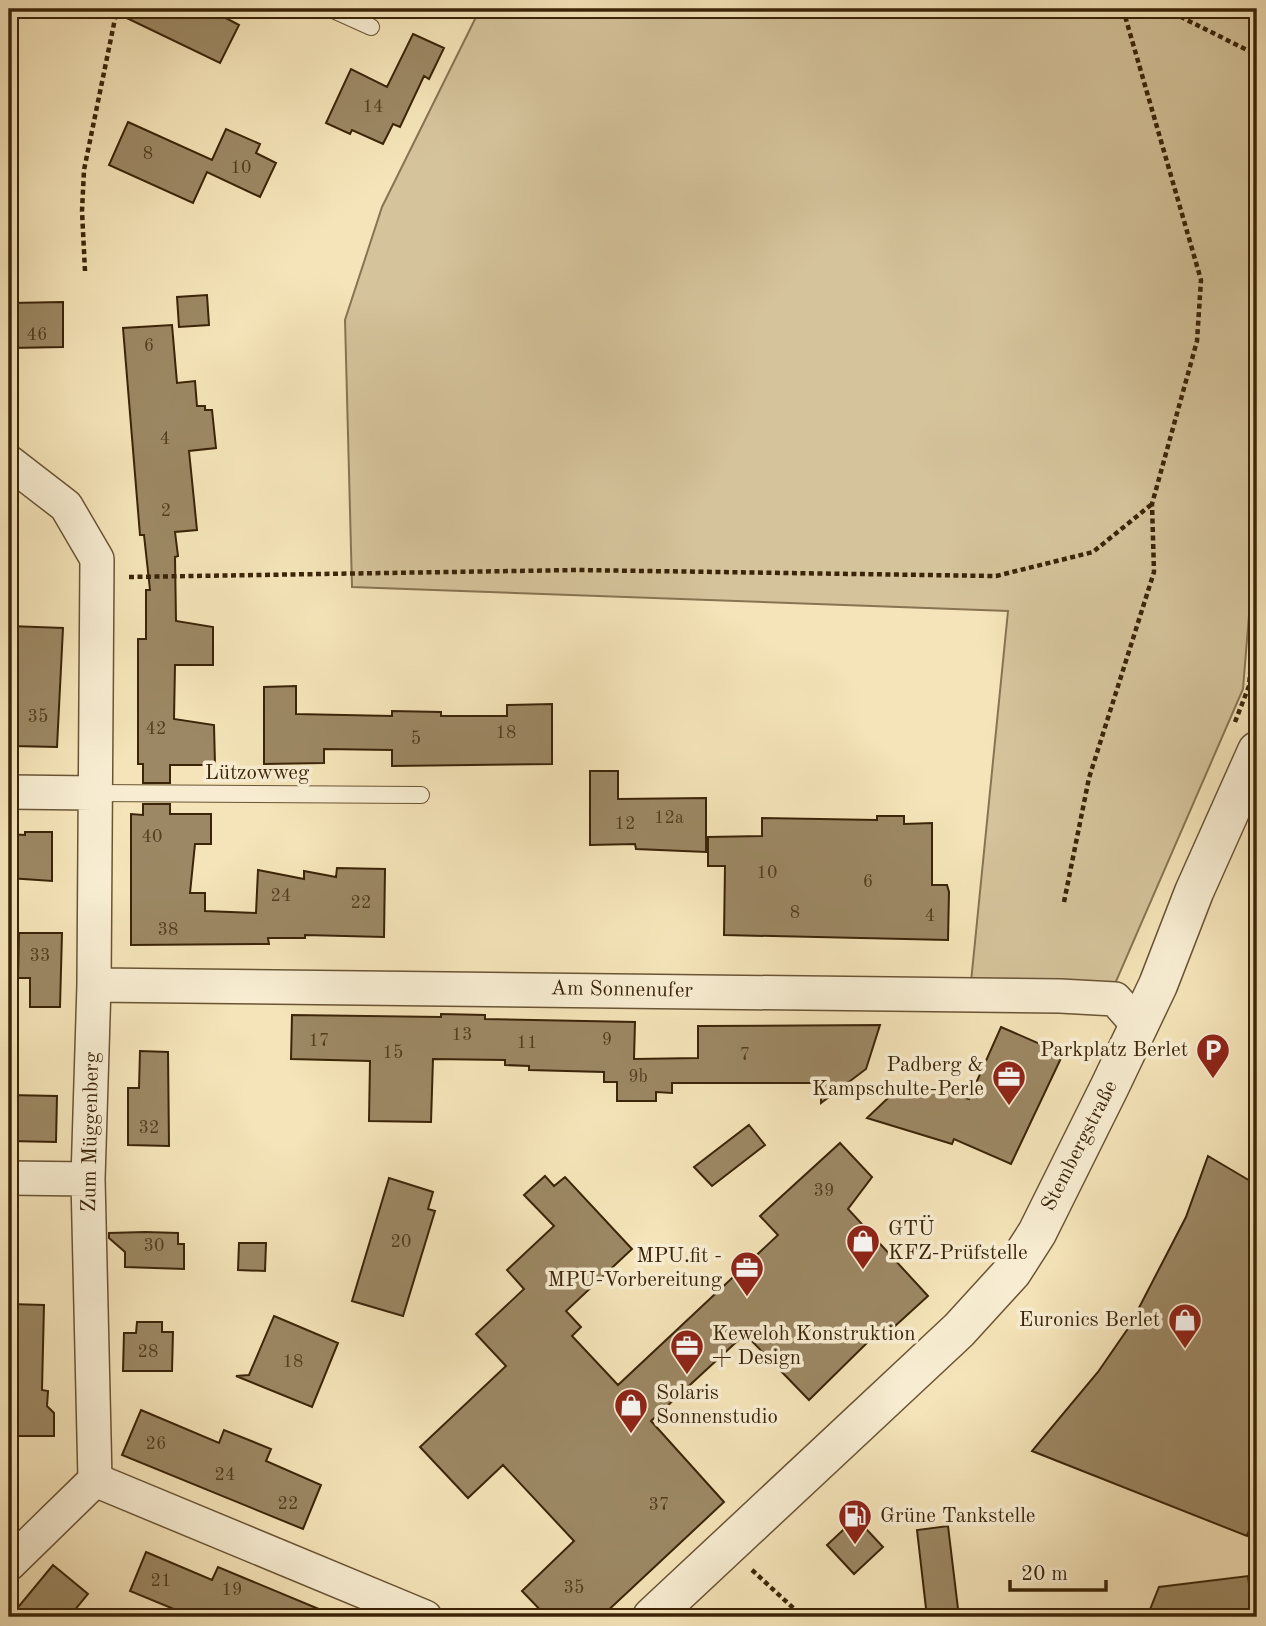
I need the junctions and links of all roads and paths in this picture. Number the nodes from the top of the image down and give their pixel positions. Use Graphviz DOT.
graph roads {
  1 [pos="117,9"];
  2 [pos="331,9"];
  3 [pos="1123,9"];
  4 [pos="1165,9"];
  5 [pos="371,27"];
  6 [pos="1257,55"];
  7 [pos="85,271"];
  8 [pos="15,466"];
  9 [pos="1152,504"];
  10 [pos="96,577"];
  11 [pos="1257,751"];
  12 [pos="9,792"];
  13 [pos="93,793"];
  14 [pos="421,795"];
  15 [pos="1064,902"];
  16 [pos="94,985"];
  17 [pos="1139,1026"];
  18 [pos="9,1178"];
  19 [pos="88,1180"];
  20 [pos="95,1480"];
  21 [pos="727,1545"];
  22 [pos="9,1564"];
  23 [pos="425,1617"];
  24 [pos="652,1617"];
  25 [pos="803,1617"];
  1 -- 7 [label="path"];
  2 -- 5 [label="lane"];
  3 -- 9 [label="path"];
  4 -- 6 [label="path"];
  8 -- 10 [label="street, Zum Müggenberg"];
  9 -- 10 [label="path"];
  9 -- 15 [label="path"];
  10 -- 13 [label="street, Zum Müggenberg"];
  11 -- 17 [label="street, Stembergstraße"];
  12 -- 13 [label="street"];
  13 -- 14 [label="lane, Lützowweg"];
  13 -- 16 [label="street, Zum Müggenberg"];
  16 -- 17 [label="street, Am Sonnenufer"];
  16 -- 19 [label="street, Zum Müggenberg"];
  17 -- 21 [label="street, Stembergstraße"];
  18 -- 19 [label="street"];
  19 -- 20 [label="street, Zum Müggenberg"];
  20 -- 22 [label="street"];
  20 -- 23 [label="street"];
  21 -- 24 [label="street, Stembergstraße"];
  21 -- 25 [label="path"];
}
